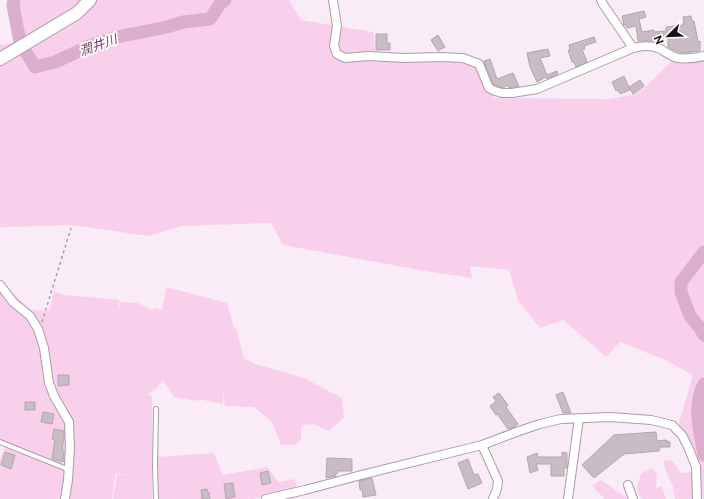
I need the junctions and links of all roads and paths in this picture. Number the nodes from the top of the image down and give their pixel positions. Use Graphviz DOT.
graph roads {
  1 [pos="90,0"];
  2 [pos="333,0"];
  3 [pos="602,0"];
  4 [pos="633,48"];
  5 [pos="704,56"];
  6 [pos="2,58"];
  7 [pos="71,228"];
  8 [pos="0,285"];
  9 [pos="39,332"];
  10 [pos="156,409"];
  11 [pos="579,418"];
  12 [pos="0,442"];
  13 [pos="482,445"];
  14 [pos="67,469"];
  15 [pos="628,486"];
  16 [pos="305,490"];
  17 [pos="65,499"];
  18 [pos="156,499"];
  19 [pos="266,499"];
  20 [pos="302,499"];
  21 [pos="493,499"];
  22 [pos="568,499"];
  23 [pos="633,499"];
  24 [pos="697,499"];
  1 -- 6 [label="street"];
  2 -- 4 [label="street"];
  3 -- 4 [label="street"];
  4 -- 5 [label="street"];
  7 -- 9 [label="path"];
  8 -- 9 [label="street"];
  9 -- 17 [label="street"];
  10 -- 18 [label="lane"];
  11 -- 13 [label="street"];
  11 -- 22 [label="street"];
  11 -- 24 [label="street"];
  12 -- 14 [label="lane"];
  13 -- 16 [label="street"];
  13 -- 21 [label="street"];
  15 -- 23 [label="street"];
  16 -- 19 [label="street"];
  16 -- 20 [label="street"];
}
